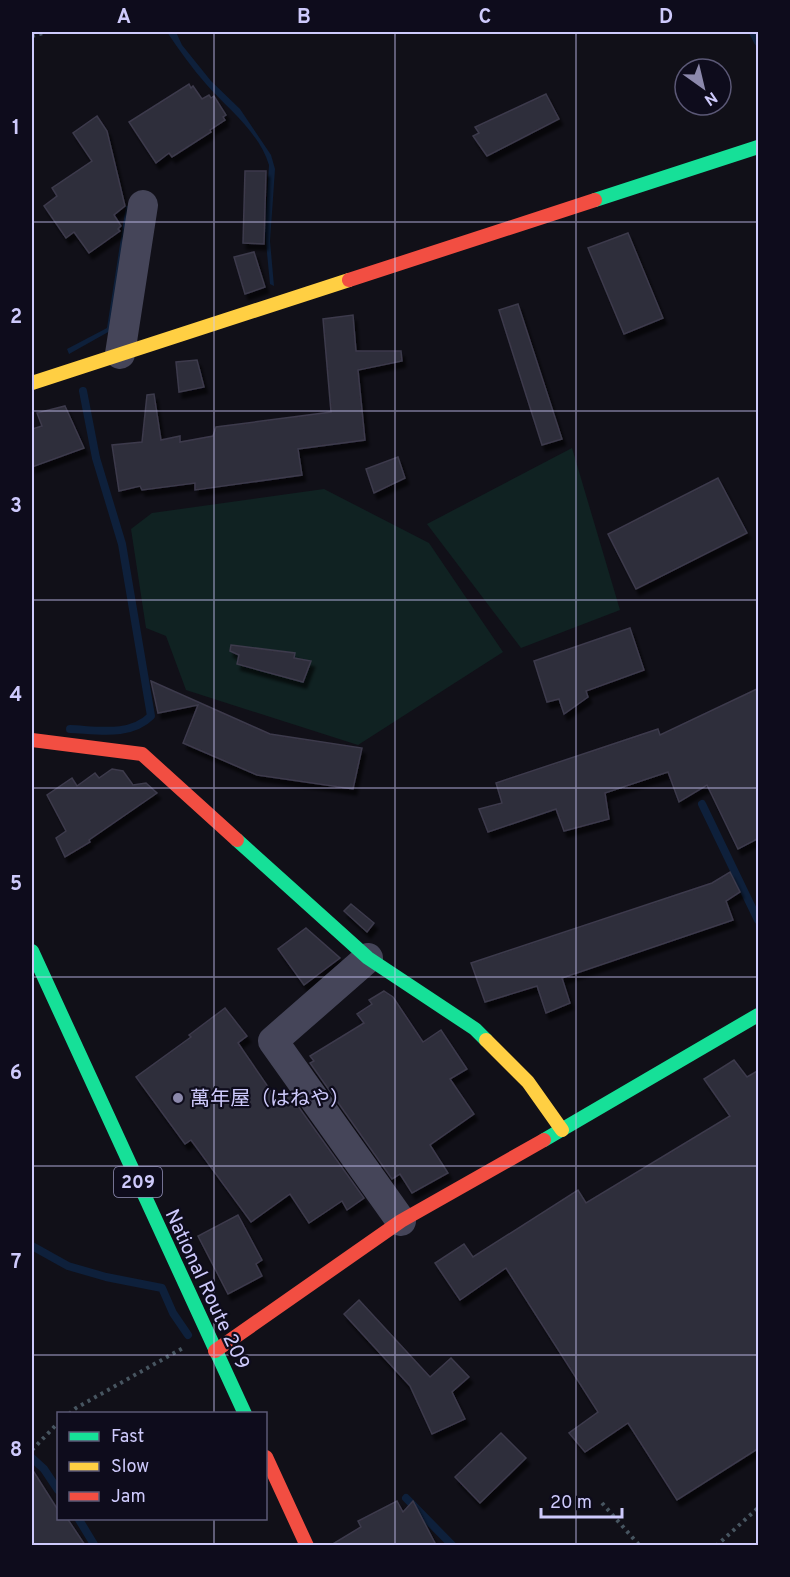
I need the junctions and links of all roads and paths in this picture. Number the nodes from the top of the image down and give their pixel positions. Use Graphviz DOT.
graph roads {
  1 [pos="47,32"];
  2 [pos="32,36"];
  3 [pos="759,147"];
  4 [pos="143,205"];
  5 [pos="120,354"];
  6 [pos="32,382"];
  7 [pos="32,740"];
  8 [pos="32,951"];
  9 [pos="368,958"];
  10 [pos="759,1015"];
  11 [pos="562,1130"];
  12 [pos="402,1221"];
  13 [pos="207,1334"];
  14 [pos="215,1351"];
  15 [pos="70,1412"];
  16 [pos="245,1412"];
  17 [pos="57,1425"];
  18 [pos="32,1450"];
  19 [pos="267,1459"];
  20 [pos="602,1503"];
  21 [pos="759,1508"];
  22 [pos="307,1545"];
  23 [pos="640,1545"];
  24 [pos="716,1545"];
  1 -- 2 [label="path"];
  3 -- 5 [label="main road"];
  4 -- 5 [label="street"];
  5 -- 6 [label="main road"];
  7 -- 9 [label="main road"];
  8 -- 13 [label="main road, National Route 209 / 209"];
  9 -- 11 [label="main road"];
  9 -- 12 [label="street"];
  10 -- 11 [label="main road"];
  11 -- 12 [label="main road"];
  12 -- 14 [label="main road"];
  13 -- 14 [label="main road, National Route 209 / 209"];
  13 -- 15 [label="path"];
  14 -- 16 [label="main road, National Route 209 / 209"];
  17 -- 18 [label="path"];
  19 -- 22 [label="main road"];
  20 -- 23 [label="path"];
  21 -- 24 [label="path"];
}
